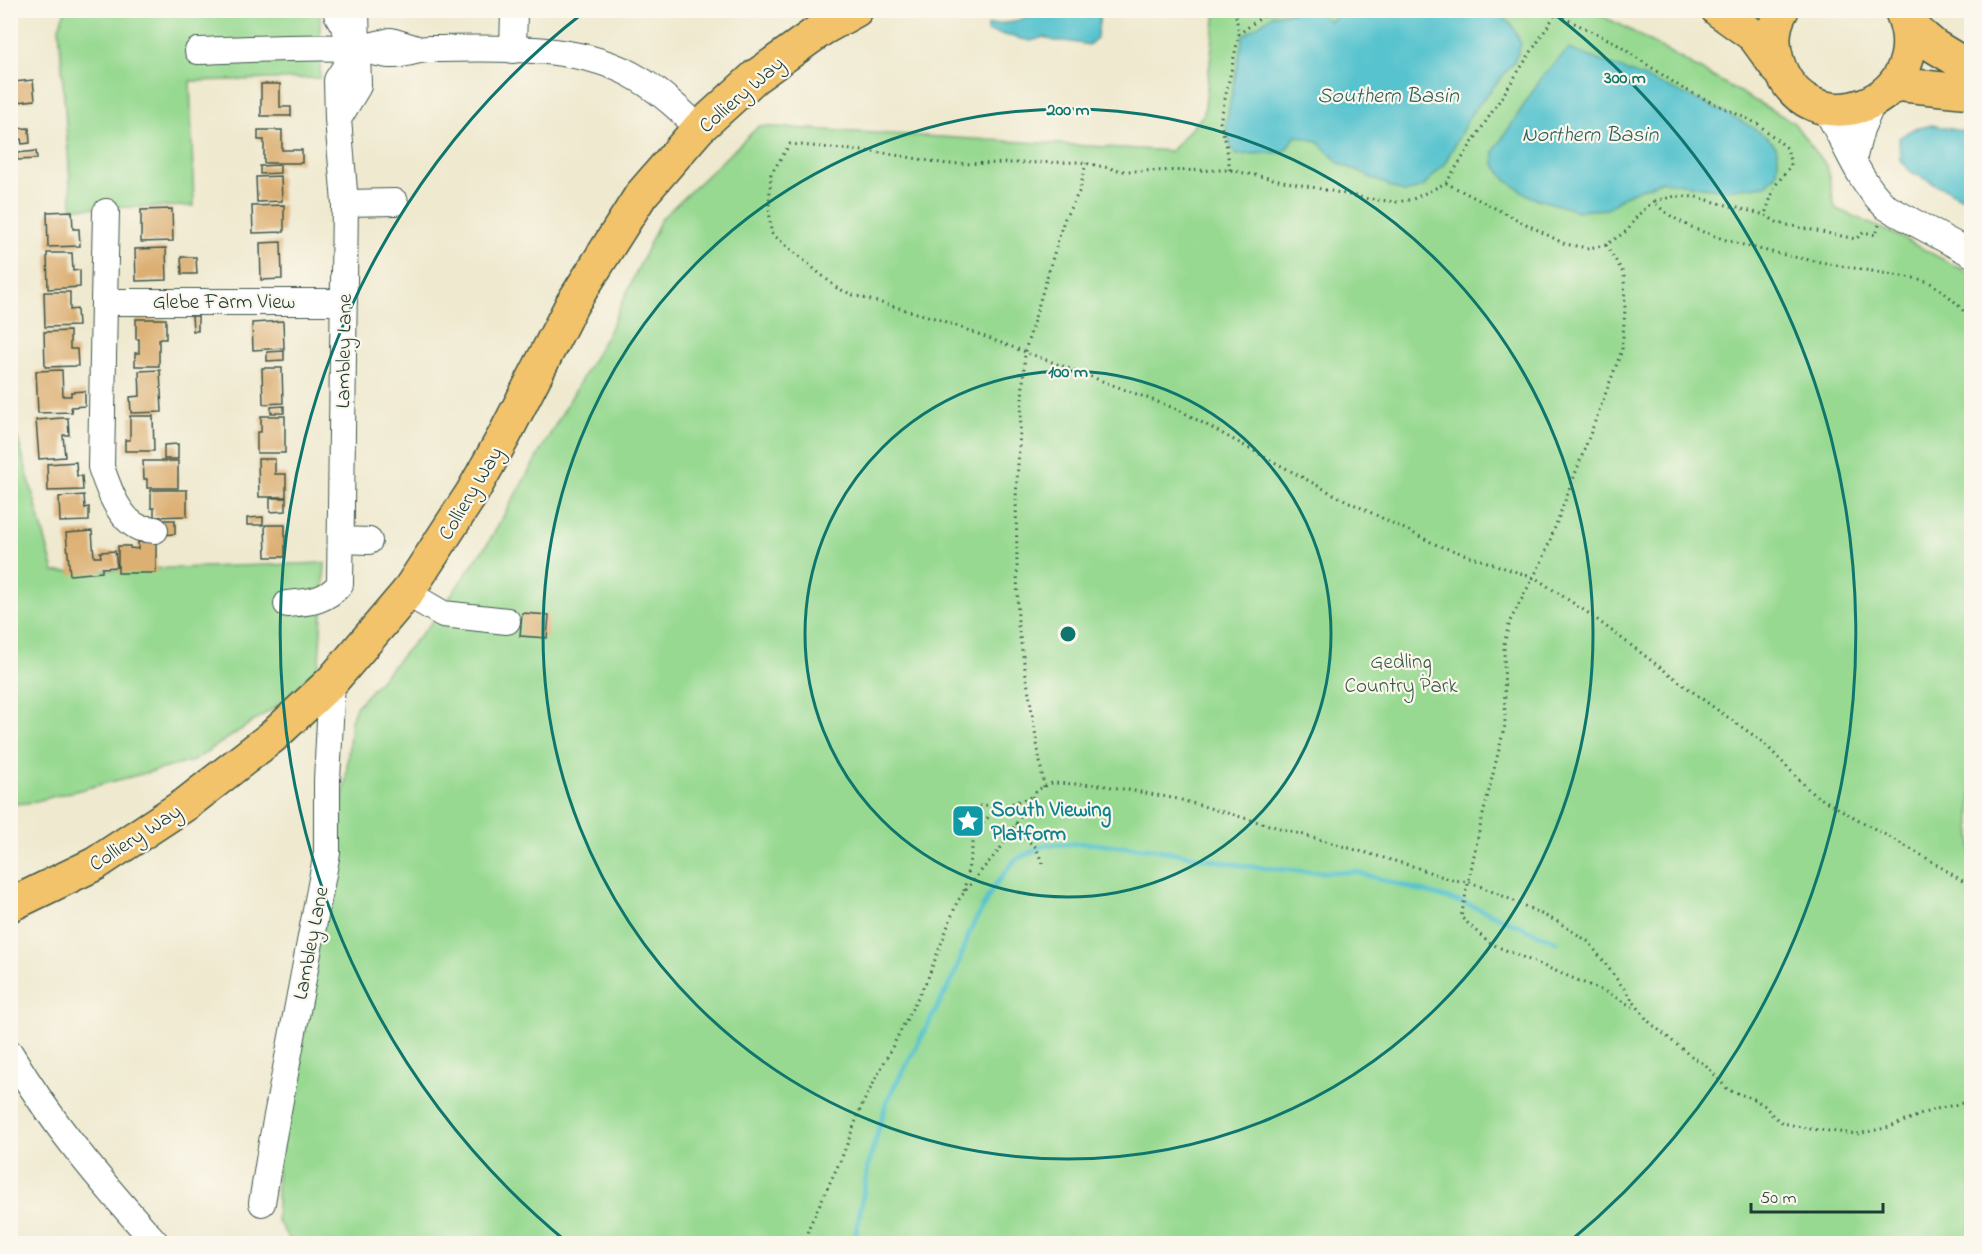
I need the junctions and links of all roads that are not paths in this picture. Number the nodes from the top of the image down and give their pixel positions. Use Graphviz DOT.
graph roads {
  1 [pos="338,10"];
  2 [pos="357,10"];
  3 [pos="514,10"];
  4 [pos="856,10"];
  5 [pos="1718,10"];
  6 [pos="1782,10"];
  7 [pos="1904,17"];
  8 [pos="357,49"];
  9 [pos="513,50"];
  10 [pos="198,51"];
  11 [pos="1971,69"];
  12 [pos="1781,73"];
  13 [pos="1971,92"];
  14 [pos="1884,93"];
  15 [pos="1825,108"];
  16 [pos="699,128"];
  17 [pos="1853,160"];
  18 [pos="395,202"];
  19 [pos="345,203"];
  20 [pos="106,212"];
  21 [pos="1971,254"];
  22 [pos="104,302"];
  23 [pos="344,302"];
  24 [pos="155,530"];
  25 [pos="341,540"];
  26 [pos="369,541"];
  27 [pos="407,592"];
  28 [pos="287,604"];
  29 [pos="507,621"];
  30 [pos="332,681"];
  31 [pos="10,905"];
  32 [pos="10,1053"];
  33 [pos="262,1203"];
  34 [pos="157,1244"];
  1 -- 8 [label="street"];
  2 -- 8 [label="street"];
  3 -- 9 [label="street"];
  4 -- 16 [label="main road, Colliery Way"];
  5 -- 12 [label="main road"];
  6 -- 12 [label="main road"];
  7 -- 11 [label="main road"];
  7 -- 14 [label="main road"];
  8 -- 9 [label="street"];
  8 -- 10 [label="street"];
  8 -- 19 [label="street, Lambley Lane"];
  9 -- 16 [label="street"];
  12 -- 15 [label="main road"];
  13 -- 14 [label="main road"];
  14 -- 15 [label="main road"];
  14 -- 17 [label="street"];
  15 -- 17 [label="street"];
  16 -- 27 [label="main road, Colliery Way"];
  17 -- 21 [label="street"];
  18 -- 19 [label="street"];
  19 -- 23 [label="street, Lambley Lane"];
  20 -- 22 [label="street"];
  22 -- 23 [label="street, Glebe Farm View"];
  22 -- 24 [label="street"];
  23 -- 25 [label="street, Lambley Lane"];
  25 -- 26 [label="street"];
  25 -- 28 [label="street, Lambley Lane"];
  27 -- 29 [label="street"];
  27 -- 30 [label="main road, Colliery Way"];
  30 -- 31 [label="main road, Colliery Way"];
  30 -- 33 [label="street, Lambley Lane"];
  32 -- 34 [label="street"];
}
